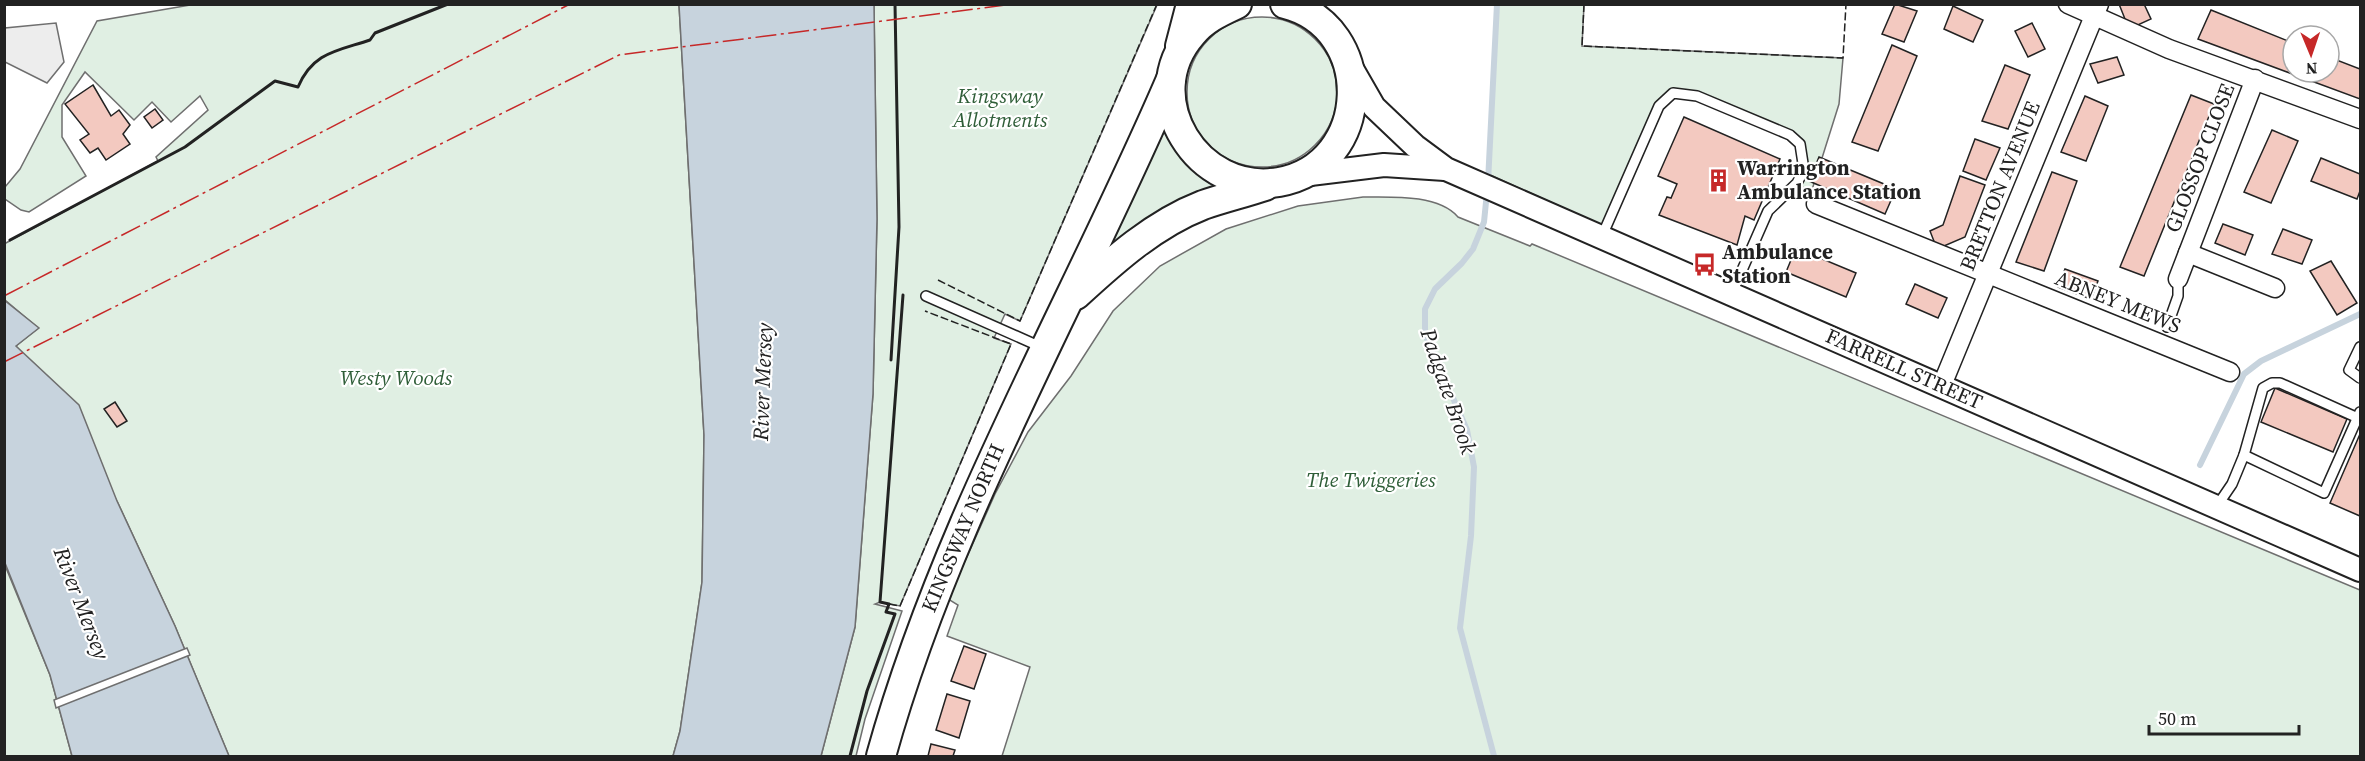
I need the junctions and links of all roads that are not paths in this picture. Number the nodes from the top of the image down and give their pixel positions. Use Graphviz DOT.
graph roads {
  1 [pos="1191,4"];
  2 [pos="1237,4"];
  3 [pos="1285,4"];
  4 [pos="1320,4"];
  5 [pos="2068,4"];
  6 [pos="2096,10"];
  7 [pos="1346,56"];
  8 [pos="1174,69"];
  9 [pos="2255,79"];
  10 [pos="2361,119"];
  11 [pos="1453,172"];
  12 [pos="1289,179"];
  13 [pos="1816,204"];
  14 [pos="1602,236"];
  15 [pos="2188,253"];
  16 [pos="1989,273"];
  17 [pos="2178,279"];
  18 [pos="2275,288"];
  19 [pos="1732,293"];
  20 [pos="926,296"];
  21 [pos="1064,307"];
  22 [pos="2167,327"];
  23 [pos="2361,347"];
  24 [pos="1044,348"];
  25 [pos="2230,372"];
  26 [pos="2361,378"];
  27 [pos="1942,385"];
  28 [pos="2359,415"];
  29 [pos="2244,455"];
  30 [pos="2217,506"];
  31 [pos="2361,570"];
  32 [pos="881,756"];
  1 -- 8 [label="main road, KINGSWAY NORTH"];
  2 -- 8 [label="main road"];
  3 -- 7 [label="main road"];
  4 -- 7 [label="main road"];
  5 -- 6 [label="street"];
  6 -- 9 [label="street"];
  6 -- 16 [label="street, BRETTON AVENUE"];
  7 -- 11 [label="street, FARRELL STREET"];
  7 -- 12 [label="main road, KINGSWAY NORTH"];
  8 -- 12 [label="main road"];
  8 -- 21 [label="main road, KINGSWAY NORTH"];
  9 -- 10 [label="street"];
  9 -- 15 [label="street, GLOSSOP CLOSE"];
  11 -- 12 [label="street, FARRELL STREET"];
  11 -- 14 [label="street, FARRELL STREET"];
  12 -- 21 [label="main road, KINGSWAY NORTH"];
  13 -- 16 [label="street, ABNEY MEWS"];
  14 -- 19 [label="street, FARRELL STREET"];
  14 -- 19 [label="lane"];
  15 -- 17 [label="street, GLOSSOP CLOSE"];
  15 -- 18 [label="street, GLOSSOP CLOSE"];
  16 -- 25 [label="street, ABNEY MEWS"];
  16 -- 27 [label="street, BRETTON AVENUE"];
  17 -- 22 [label="lane"];
  19 -- 27 [label="street, FARRELL STREET"];
  20 -- 24 [label="lane"];
  21 -- 24 [label="main road, KINGSWAY NORTH"];
  23 -- 26 [label="lane"];
  24 -- 32 [label="main road, KINGSWAY NORTH"];
  27 -- 30 [label="street, FARRELL STREET"];
  28 -- 29 [label="lane"];
  28 -- 29 [label="lane"];
  29 -- 30 [label="lane"];
  30 -- 31 [label="street, FARRELL STREET"];
}
